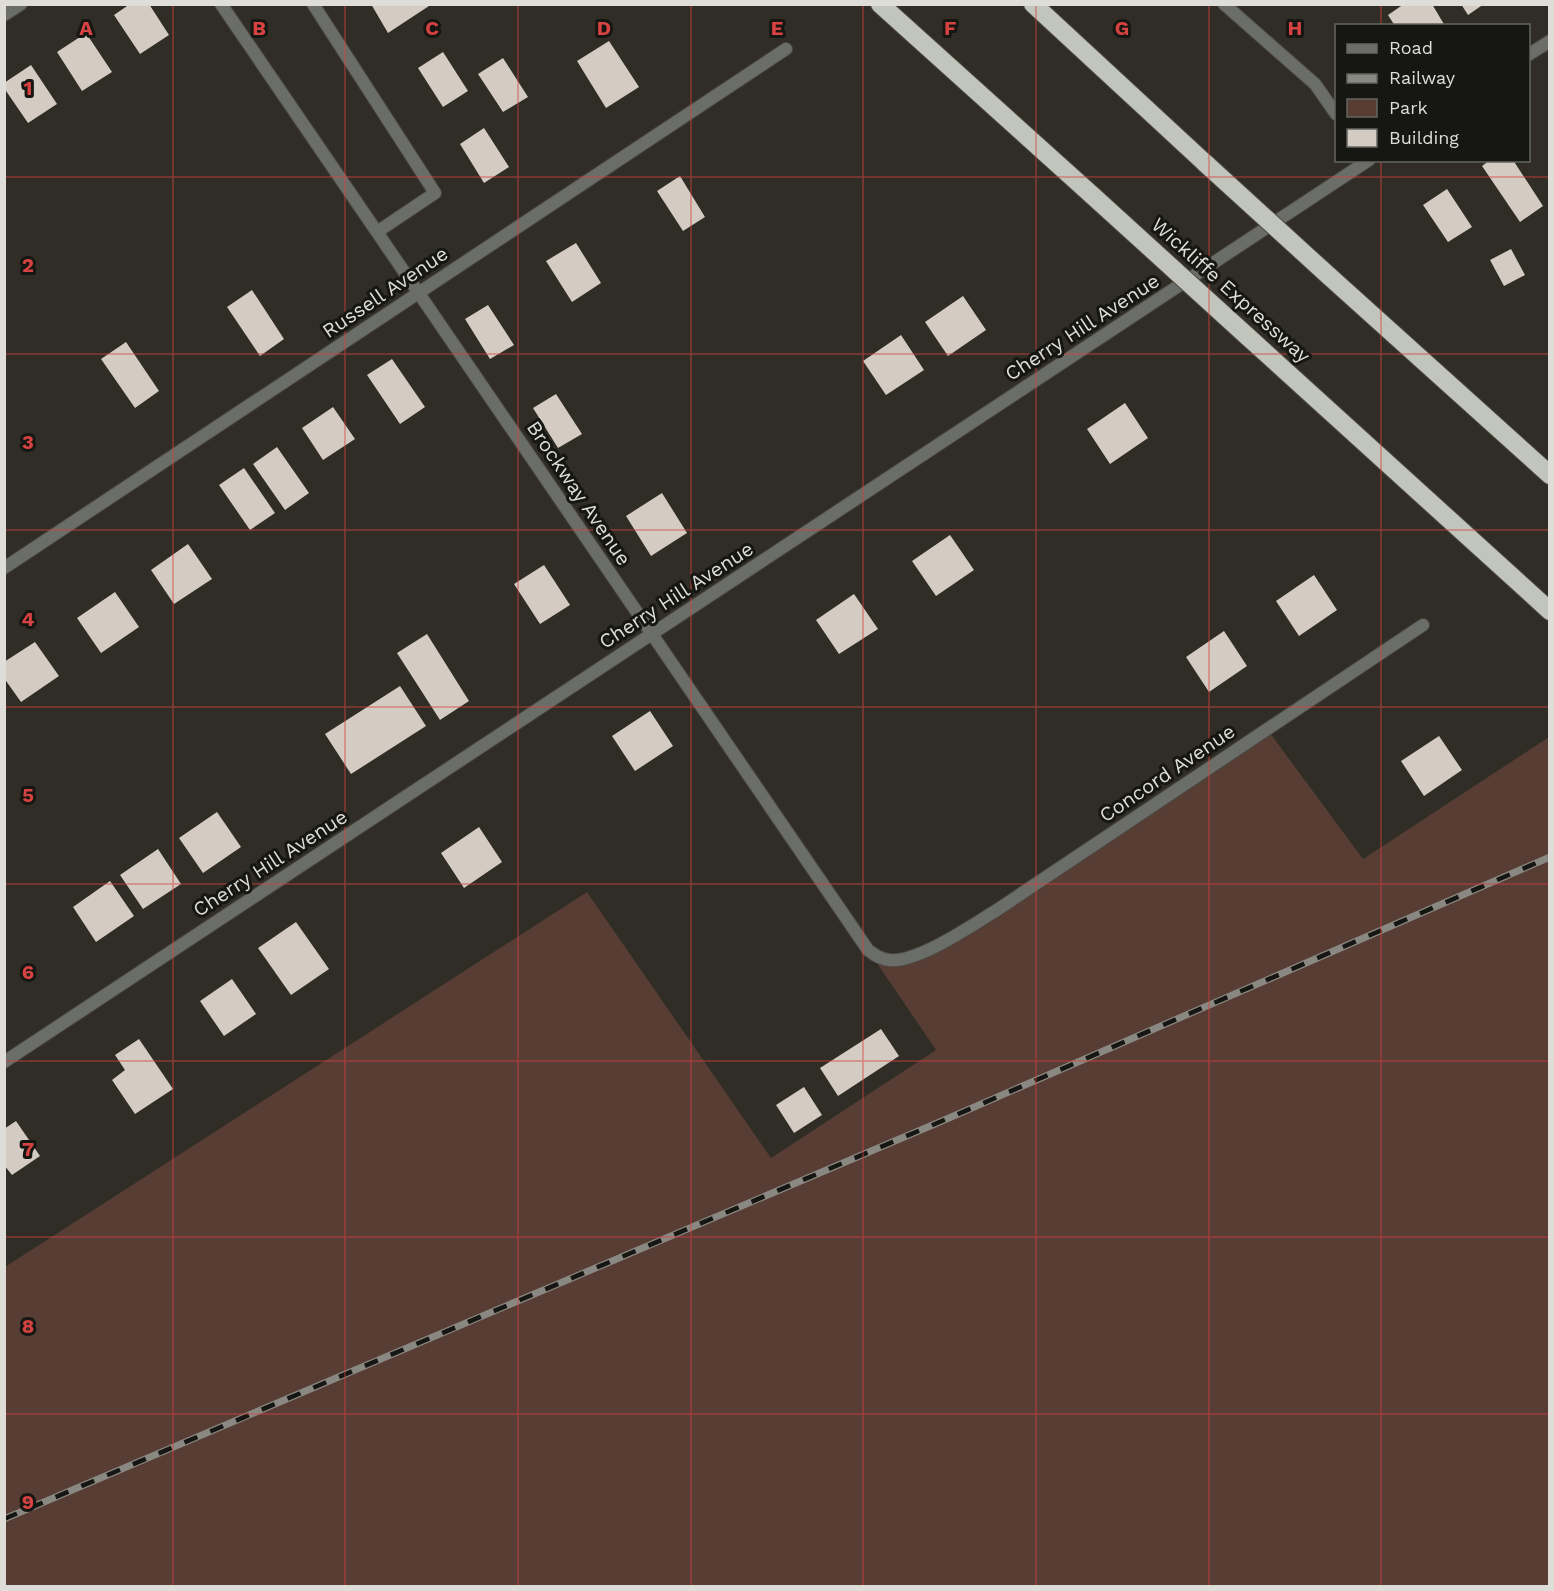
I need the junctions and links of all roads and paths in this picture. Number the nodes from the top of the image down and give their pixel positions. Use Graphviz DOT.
graph roads {
  1 [pos="21,4"];
  2 [pos="221,4"];
  3 [pos="313,4"];
  4 [pos="880,4"];
  5 [pos="1034,4"];
  6 [pos="1224,4"];
  7 [pos="4,15"];
  8 [pos="1550,41"];
  9 [pos="786,49"];
  10 [pos="1530,54"];
  11 [pos="1335,113"];
  12 [pos="1366,162"];
  13 [pos="377,232"];
  14 [pos="419,293"];
  15 [pos="1550,475"];
  16 [pos="4,568"];
  17 [pos="1550,611"];
  18 [pos="1423,625"];
  19 [pos="652,634"];
  20 [pos="929,949"];
  21 [pos="4,1062"];
  1 -- 7 [label="street"];
  2 -- 13 [label="street, Brockway Avenue"];
  3 -- 13 [label="street"];
  4 -- 17 [label="highway, Wickliffe Expressway, bridge"];
  5 -- 15 [label="highway, bridge"];
  6 -- 11 [label="street"];
  8 -- 10 [label="street"];
  9 -- 14 [label="street, Russell Avenue"];
  12 -- 19 [label="street, Cherry Hill Avenue"];
  13 -- 14 [label="street, Brockway Avenue"];
  14 -- 16 [label="street, Russell Avenue"];
  14 -- 19 [label="street, Brockway Avenue"];
  18 -- 20 [label="street, Concord Avenue"];
  19 -- 20 [label="street, Brockway Avenue"];
  19 -- 21 [label="street, Cherry Hill Avenue"];
}
